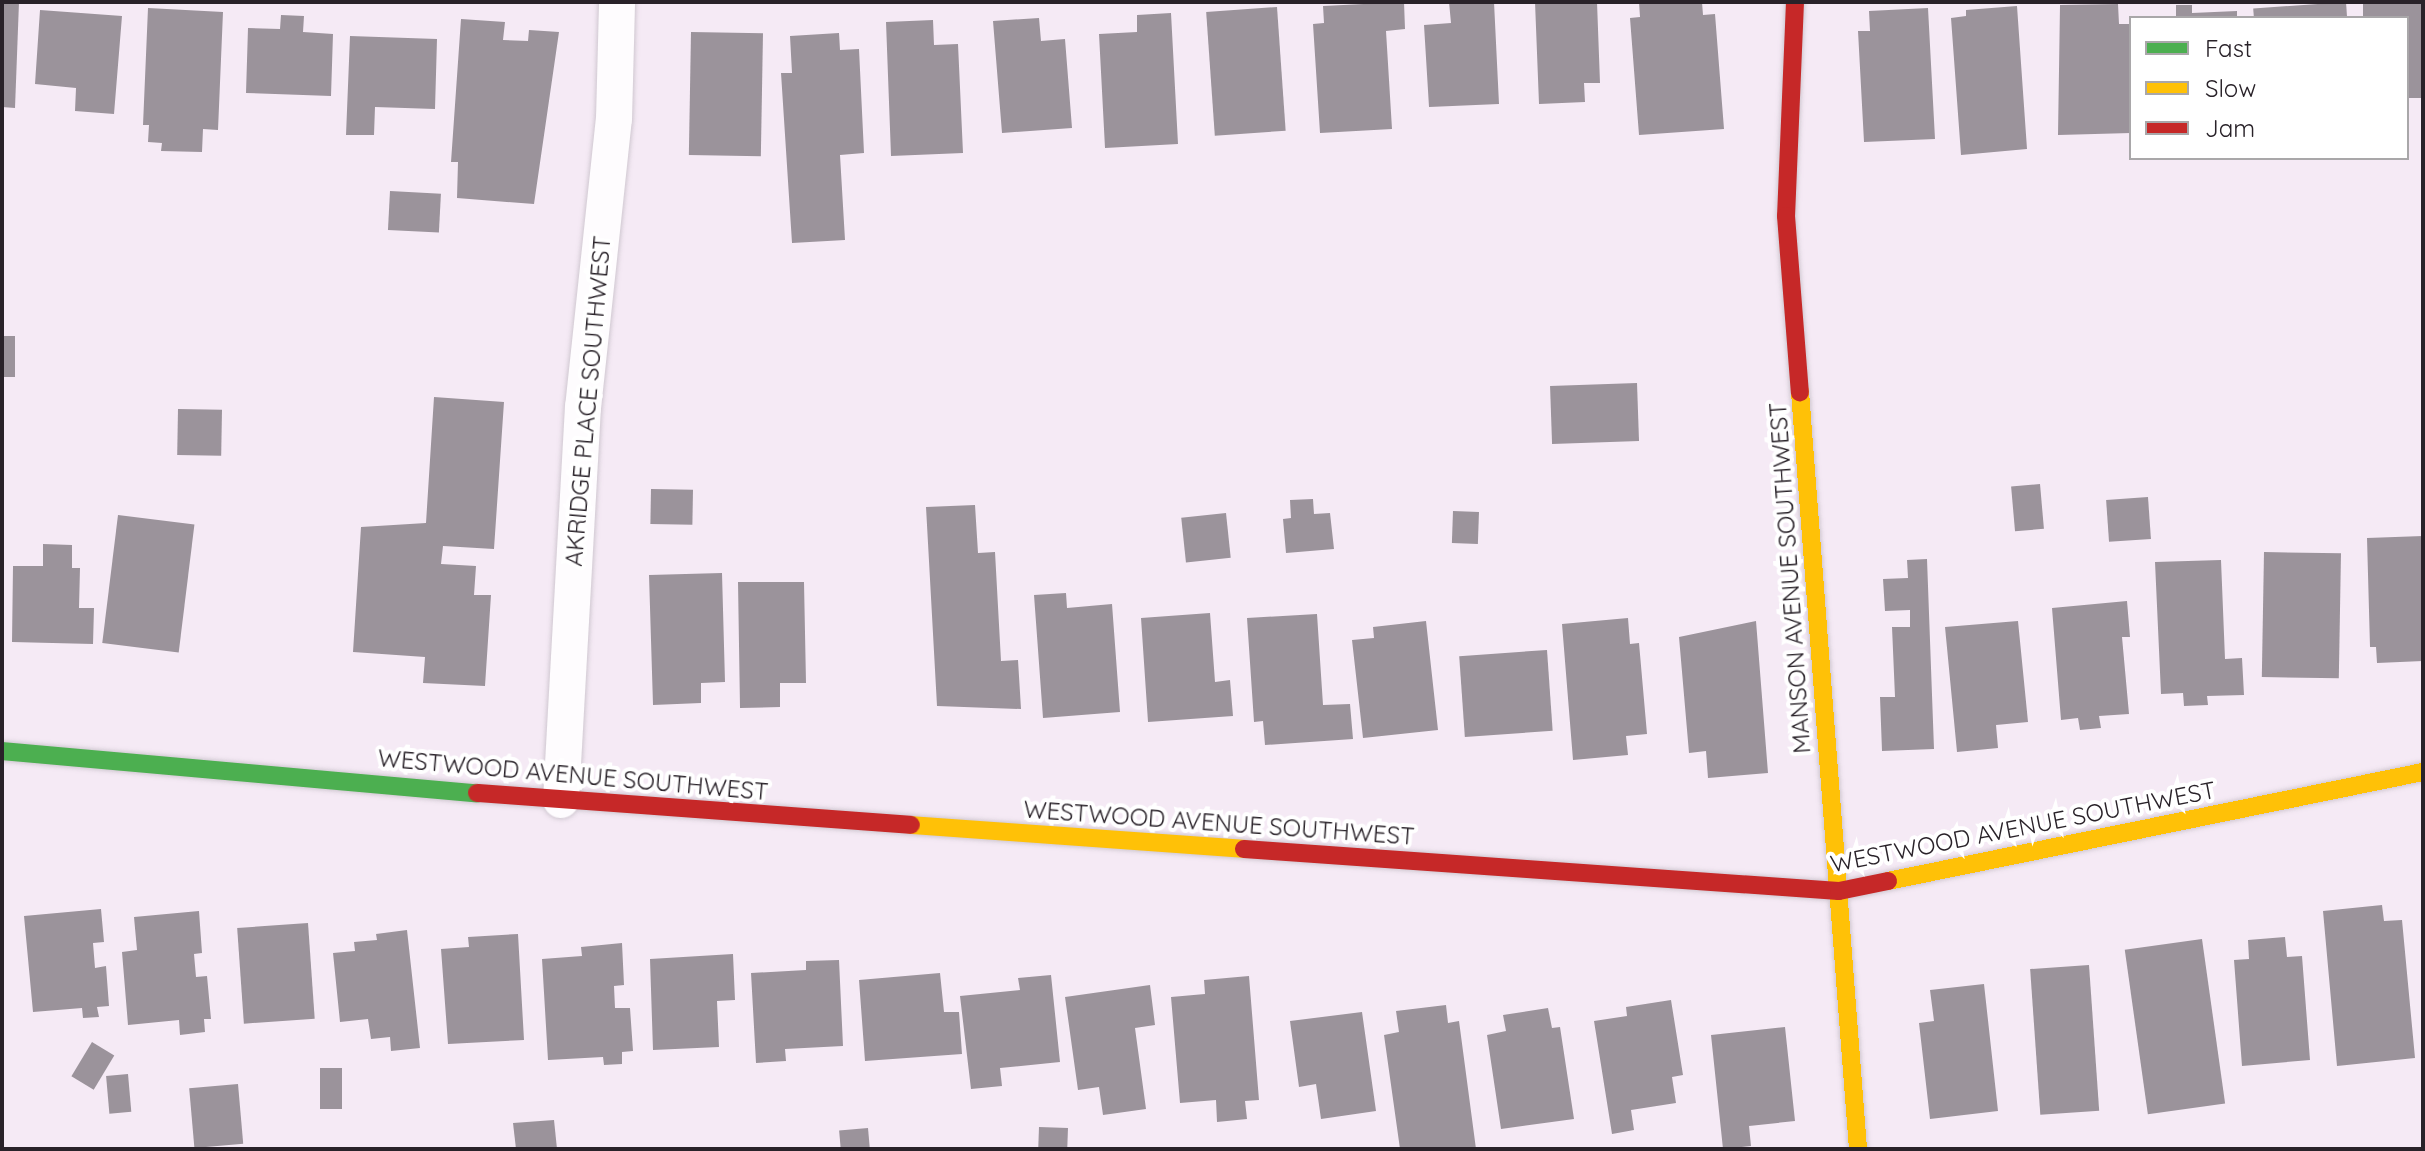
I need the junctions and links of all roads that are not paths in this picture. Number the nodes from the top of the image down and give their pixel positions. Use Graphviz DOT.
graph roads {
  1 [pos="617,2"];
  2 [pos="1795,2"];
  3 [pos="2,751"];
  4 [pos="2423,772"];
  5 [pos="561,800"];
  6 [pos="1839,891"];
  7 [pos="1858,1149"];
  1 -- 5 [label="street, AKRIDGE PLACE SOUTHWEST"];
  2 -- 6 [label="street, MANSON AVENUE SOUTHWEST"];
  3 -- 5 [label="street, WESTWOOD AVENUE SOUTHWEST"];
  4 -- 6 [label="street, WESTWOOD AVENUE SOUTHWEST"];
  5 -- 6 [label="street, WESTWOOD AVENUE SOUTHWEST"];
  6 -- 7 [label="street, MANSON AVENUE SOUTHWEST"];
}
